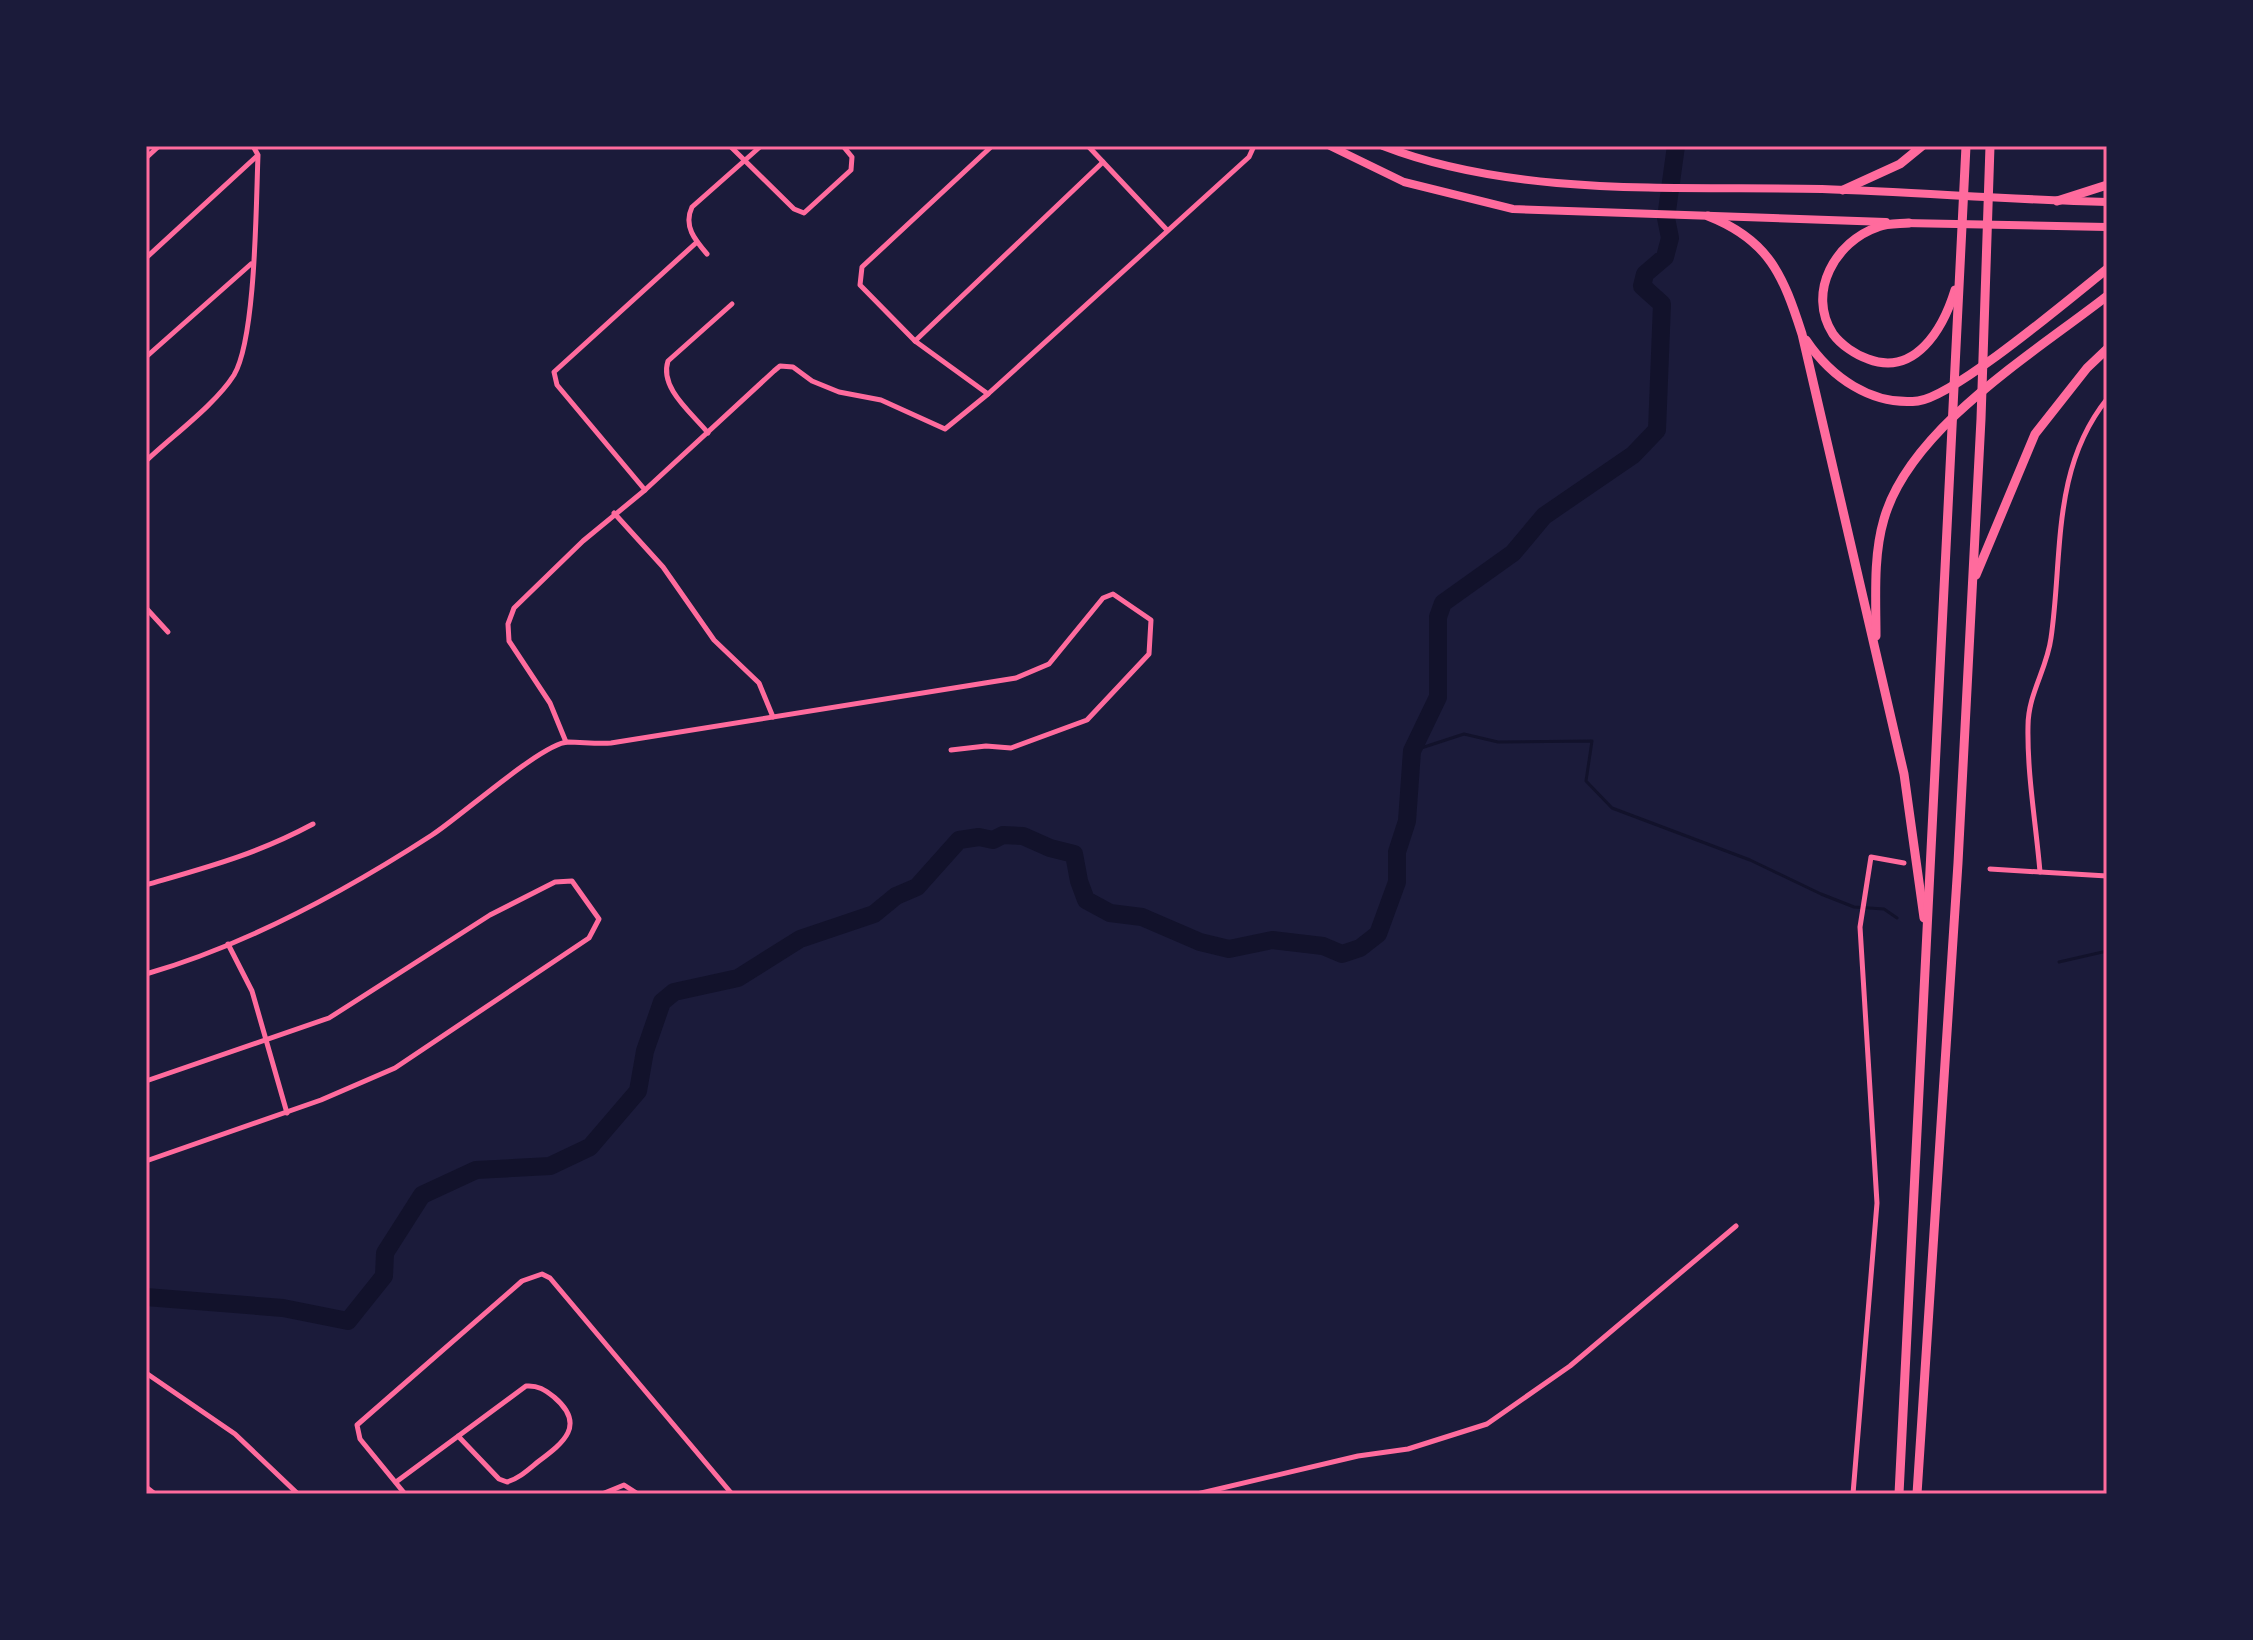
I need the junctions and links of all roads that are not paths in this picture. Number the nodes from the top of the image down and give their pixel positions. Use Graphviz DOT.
graph roads {
  1 [pos="159,146"];
  2 [pos="253,146"];
  3 [pos="730,146"];
  4 [pos="761,146"];
  5 [pos="843,146"];
  6 [pos="992,146"];
  7 [pos="1088,146"];
  8 [pos="1254,146"];
  9 [pos="1330,146"];
  10 [pos="1383,146"];
  11 [pos="1922,146"];
  12 [pos="1966,146"];
  13 [pos="1990,146"];
  14 [pos="258,155"];
  15 [pos="146,158"];
  16 [pos="746,162"];
  17 [pos="1103,162"];
  18 [pos="2107,185"];
  19 [pos="1843,190"];
  20 [pos="2057,201"];
  21 [pos="2107,202"];
  22 [pos="1708,216"];
  23 [pos="1909,223"];
  24 [pos="2107,227"];
  25 [pos="1167,230"];
  26 [pos="697,242"];
  27 [pos="707,254"];
  28 [pos="146,258"];
  29 [pos="252,263"];
  30 [pos="2107,269"];
  31 [pos="1960,275"];
  32 [pos="2107,296"];
  33 [pos="732,304"];
  34 [pos="1802,334"];
  35 [pos="915,341"];
  36 [pos="2107,349"];
  37 [pos="146,357"];
  38 [pos="988,394"];
  39 [pos="2107,399"];
  40 [pos="708,433"];
  41 [pos="146,461"];
  42 [pos="645,490"];
  43 [pos="614,513"];
  44 [pos="1974,581"];
  45 [pos="146,608"];
  46 [pos="168,632"];
  47 [pos="1875,651"];
  48 [pos="773,717"];
  49 [pos="566,742"];
  50 [pos="951,750"];
  51 [pos="313,824"];
  52 [pos="1904,863"];
  53 [pos="1990,869"];
  54 [pos="2040,872"];
  55 [pos="2107,876"];
  56 [pos="146,885"];
  57 [pos="228,944"];
  58 [pos="1927,945"];
  59 [pos="146,974"];
  60 [pos="265,1040"];
  61 [pos="146,1081"];
  62 [pos="287,1113"];
  63 [pos="146,1161"];
  64 [pos="1736,1226"];
  65 [pos="146,1373"];
  66 [pos="458,1436"];
  67 [pos="396,1482"];
  68 [pos="146,1487"];
  69 [pos="155,1494"];
  70 [pos="298,1494"];
  71 [pos="405,1494"];
  72 [pos="602,1494"];
  73 [pos="638,1494"];
  74 [pos="732,1494"];
  75 [pos="1197,1494"];
  76 [pos="1853,1494"];
  77 [pos="1899,1494"];
  78 [pos="1917,1494"];
  1 -- 15 [label="street"];
  2 -- 14 [label="street"];
  3 -- 16 [label="street"];
  4 -- 16 [label="street"];
  5 -- 16 [label="street"];
  6 -- 35 [label="street"];
  7 -- 17 [label="street"];
  8 -- 25 [label="street"];
  9 -- 22 [label="main road"];
  10 -- 19 [label="main road"];
  11 -- 19 [label="highway"];
  12 -- 31 [label="highway"];
  13 -- 44 [label="highway"];
  14 -- 28 [label="street"];
  14 -- 29 [label="street"];
  16 -- 26 [label="street"];
  17 -- 25 [label="street"];
  17 -- 35 [label="street"];
  18 -- 20 [label="highway"];
  19 -- 20 [label="main road"];
  20 -- 21 [label="main road"];
  22 -- 23 [label="main road"];
  22 -- 34 [label="highway"];
  23 -- 24 [label="main road"];
  23 -- 31 [label="highway"];
  25 -- 38 [label="street"];
  26 -- 27 [label="street"];
  26 -- 42 [label="street"];
  29 -- 37 [label="street"];
  29 -- 41 [label="street"];
  30 -- 34 [label="highway"];
  31 -- 58 [label="highway"];
  32 -- 47 [label="highway"];
  33 -- 40 [label="street"];
  34 -- 47 [label="highway"];
  35 -- 38 [label="street"];
  36 -- 44 [label="highway"];
  38 -- 40 [label="street"];
  39 -- 54 [label="street"];
  40 -- 42 [label="street"];
  42 -- 43 [label="street"];
  43 -- 48 [label="street"];
  43 -- 49 [label="street"];
  44 -- 78 [label="highway"];
  45 -- 46 [label="street"];
  47 -- 58 [label="highway"];
  48 -- 49 [label="street"];
  48 -- 50 [label="street"];
  49 -- 57 [label="street"];
  51 -- 56 [label="street"];
  52 -- 76 [label="street"];
  53 -- 54 [label="street"];
  54 -- 55 [label="street"];
  57 -- 59 [label="street"];
  57 -- 60 [label="street"];
  58 -- 77 [label="highway"];
  60 -- 61 [label="street"];
  60 -- 62 [label="street"];
  60 -- 62 [label="street"];
  62 -- 63 [label="street"];
  64 -- 75 [label="street"];
  65 -- 70 [label="street"];
  66 -- 66 [label="street"];
  66 -- 67 [label="street"];
  67 -- 71 [label="street"];
  67 -- 74 [label="street"];
  68 -- 69 [label="street"];
  72 -- 73 [label="street"];
}
